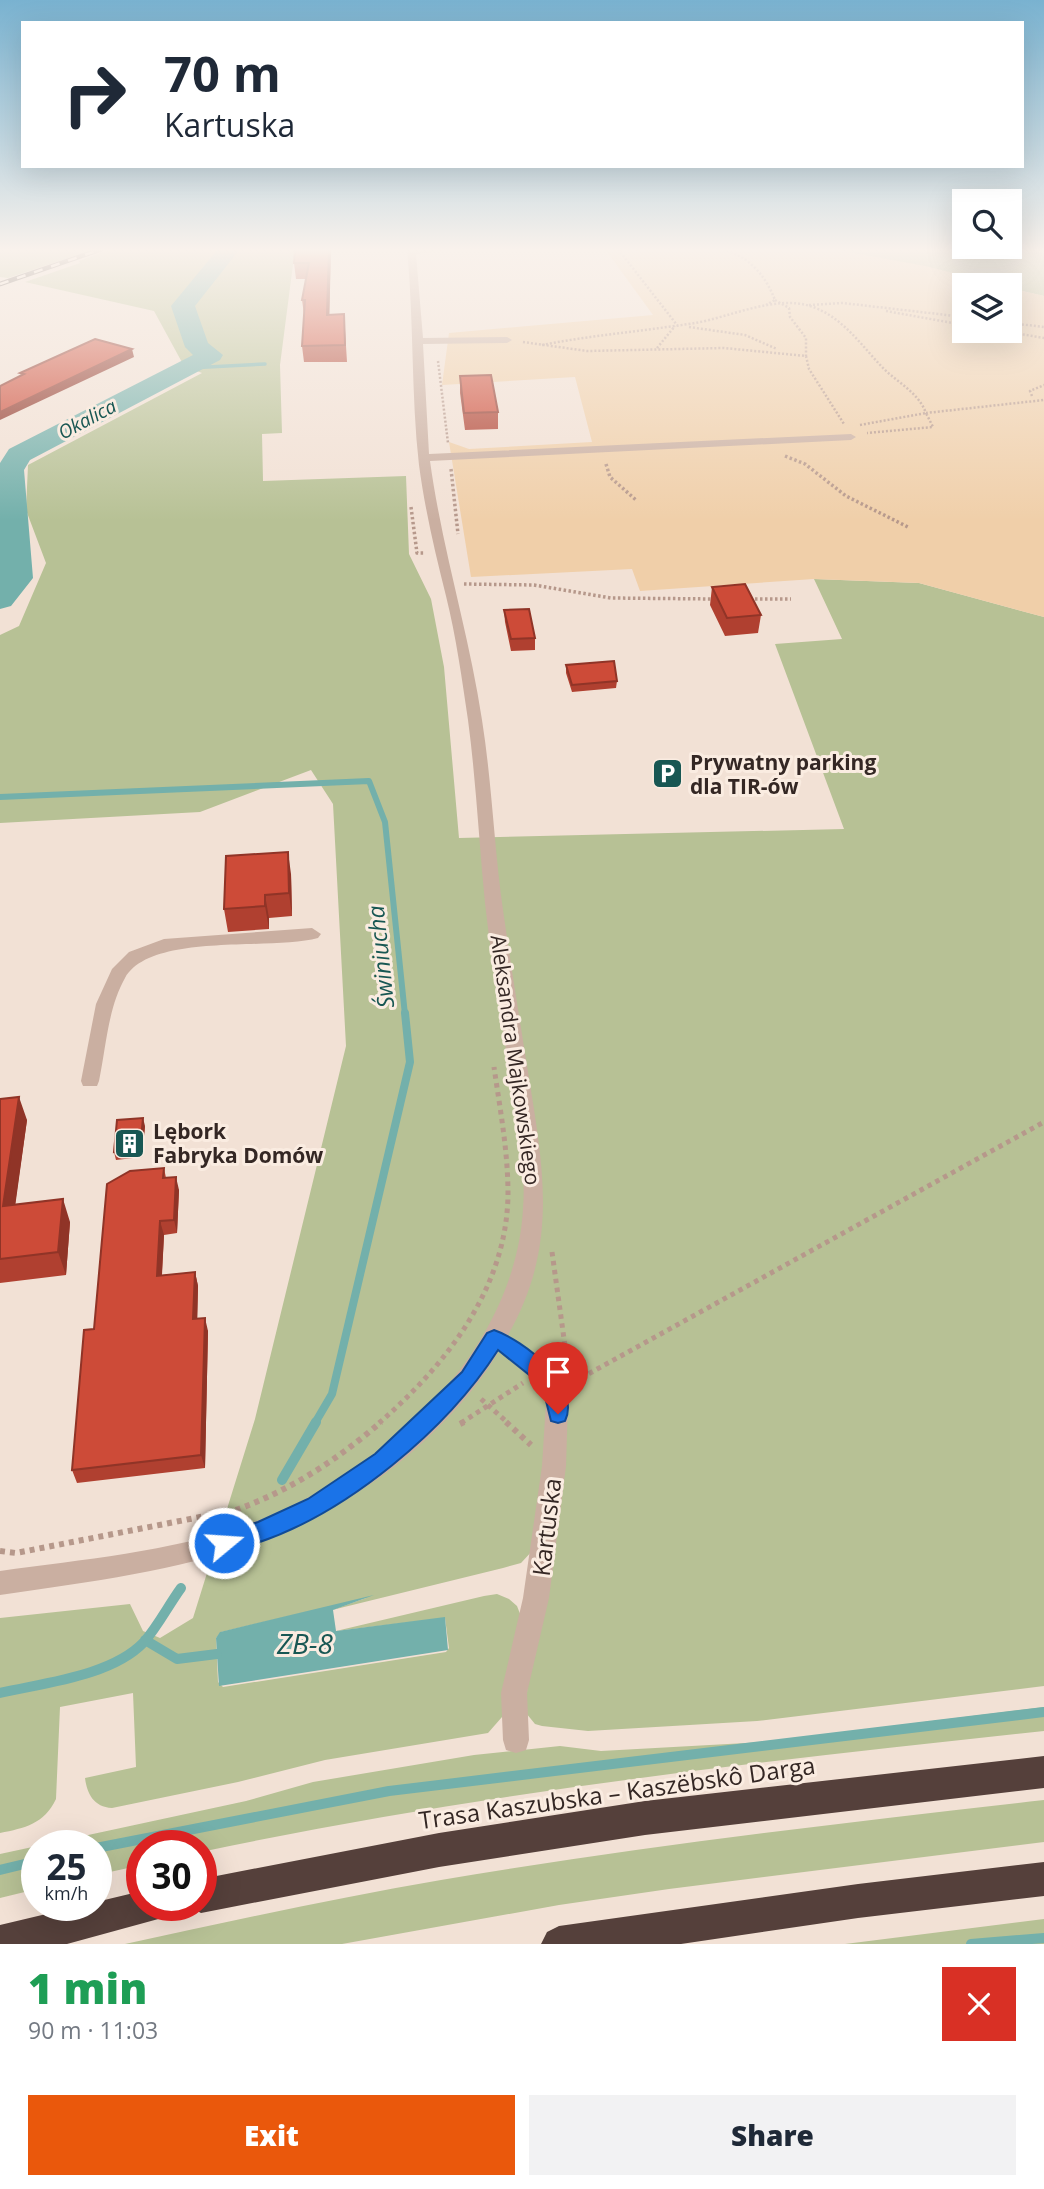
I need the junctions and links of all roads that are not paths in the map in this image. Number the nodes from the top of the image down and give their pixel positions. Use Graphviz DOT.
graph roads {
  1 [pos="507,340"];
  2 [pos="418,341"];
  3 [pos="849,433"];
  4 [pos="424,458"];
  5 [pos="312,934"];
  6 [pos="90,1081"];
  7 [pos="494,1339"];
  8 [pos="0,1583"];
  9 [pos="516,1741"];
  10 [pos="1044,1772"];
  11 [pos="1044,1879"];
  12 [pos="217,1893"];
  13 [pos="126,1912"];
  14 [pos="0,1943"];
  15 [pos="559,1944"];
  1 -- 2 [label="street"];
  2 -- 4 [label="street, Aleksandra Majkowskiego"];
  3 -- 4 [label="street"];
  4 -- 7 [label="street, Aleksandra Majkowskiego"];
  5 -- 6 [label="street"];
  7 -- 8 [label="street, Aleksandra Majkowskiego"];
  7 -- 9 [label="street, Kartuska"];
  10 -- 12 [label="highway, Trasa Kaszubska – Kaszëbskô Darga"];
  11 -- 15 [label="highway"];
  13 -- 14 [label="highway"];
}
